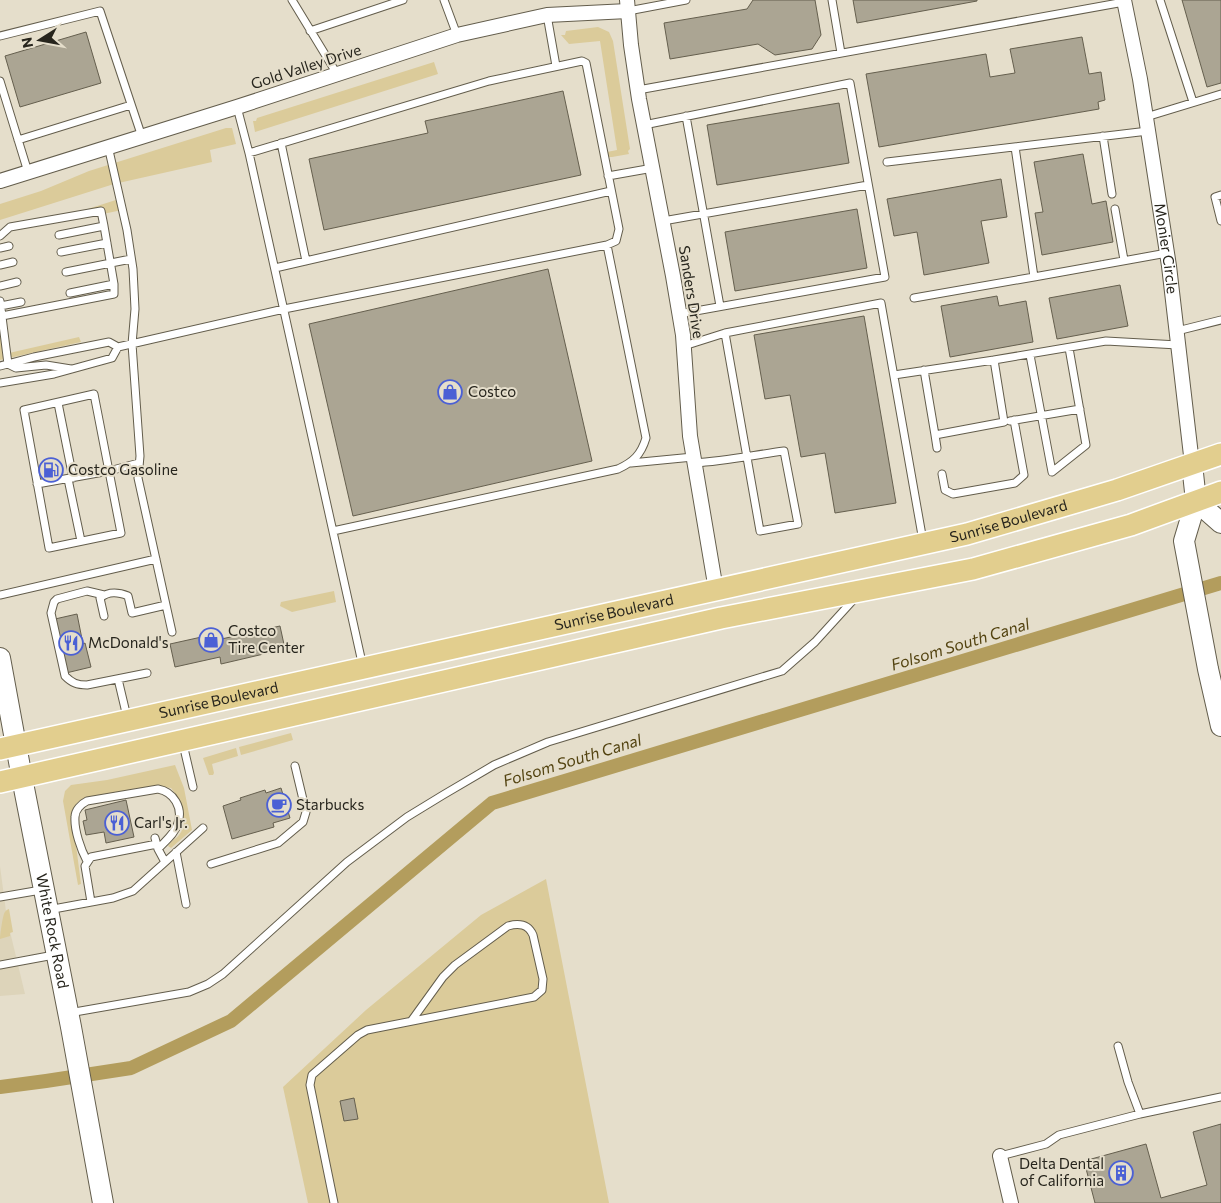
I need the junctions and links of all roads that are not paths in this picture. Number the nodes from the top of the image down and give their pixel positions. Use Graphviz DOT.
graph roads {
  1 [pos="292,0"];
  2 [pos="403,0"];
  3 [pos="444,0"];
  4 [pos="686,0"];
  5 [pos="832,0"];
  6 [pos="1160,0"];
  7 [pos="1124,1"];
  8 [pos="627,6"];
  9 [pos="547,15"];
  10 [pos="310,31"];
  11 [pos="457,35"];
  12 [pos="0,36"];
  13 [pos="841,53"];
  14 [pos="556,66"];
  15 [pos="337,74"];
  16 [pos="0,82"];
  17 [pos="638,90"];
  18 [pos="1221,94"];
  19 [pos="1193,102"];
  20 [pos="131,105"];
  21 [pos="237,106"];
  22 [pos="686,116"];
  23 [pos="1146,117"];
  24 [pos="644,125"];
  25 [pos="1148,131"];
  26 [pos="1103,136"];
  27 [pos="142,137"];
  28 [pos="18,140"];
  29 [pos="281,143"];
  30 [pos="108,146"];
  31 [pos="1014,147"];
  32 [pos="250,153"];
  33 [pos="887,162"];
  34 [pos="652,168"];
  35 [pos="28,172"];
  36 [pos="608,176"];
  37 [pos="0,181"];
  38 [pos="868,185"];
  39 [pos="611,191"];
  40 [pos="1112,194"];
  41 [pos="1221,195"];
  42 [pos="1115,208"];
  43 [pos="703,214"];
  44 [pos="663,221"];
  45 [pos="1221,221"];
  46 [pos="104,226"];
  47 [pos="59,235"];
  48 [pos="0,236"];
  49 [pos="107,243"];
  50 [pos="607,245"];
  51 [pos="9,246"];
  52 [pos="0,248"];
  53 [pos="61,252"];
  54 [pos="1167,253"];
  55 [pos="131,259"];
  56 [pos="1124,260"];
  57 [pos="306,261"];
  58 [pos="13,262"];
  59 [pos="110,263"];
  60 [pos="0,265"];
  61 [pos="275,268"];
  62 [pos="66,272"];
  63 [pos="1034,277"];
  64 [pos="17,282"];
  65 [pos="114,284"];
  66 [pos="0,286"];
  67 [pos="70,293"];
  68 [pos="914,298"];
  69 [pos="0,301"];
  70 [pos="21,302"];
  71 [pos="0,306"];
  72 [pos="720,306"];
  73 [pos="284,309"];
  74 [pos="679,314"];
  75 [pos="2,316"];
  76 [pos="1221,320"];
  77 [pos="725,333"];
  78 [pos="1178,338"];
  79 [pos="132,344"];
  80 [pos="684,346"];
  81 [pos="118,347"];
  82 [pos="1069,348"];
  83 [pos="1030,354"];
  84 [pos="994,360"];
  85 [pos="8,364"];
  86 [pos="0,366"];
  87 [pos="71,369"];
  88 [pos="924,370"];
  89 [pos="894,375"];
  90 [pos="0,384"];
  91 [pos="58,403"];
  92 [pos="1080,409"];
  93 [pos="1041,415"];
  94 [pos="1014,420"];
  95 [pos="1004,422"];
  96 [pos="935,435"];
  97 [pos="937,448"];
  98 [pos="1221,454"];
  99 [pos="746,456"];
  100 [pos="694,460"];
  101 [pos="140,463"];
  102 [pos="631,463"];
  103 [pos="1192,464"];
  104 [pos="109,471"];
  105 [pos="942,474"];
  106 [pos="71,478"];
  107 [pos="37,484"];
  108 [pos="1221,492"];
  109 [pos="1196,501"];
  110 [pos="1221,523"];
  111 [pos="333,531"];
  112 [pos="80,541"];
  113 [pos="924,544"];
  114 [pos="156,559"];
  115 [pos="716,590"];
  116 [pos="861,591"];
  117 [pos="0,595"];
  118 [pos="104,595"];
  119 [pos="166,605"];
  120 [pos="104,616"];
  121 [pos="172,632"];
  122 [pos="648,635"];
  123 [pos="0,658"];
  124 [pos="363,669"];
  125 [pos="146,672"];
  126 [pos="118,679"];
  127 [pos="128,721"];
  128 [pos="1221,726"];
  129 [pos="183,741"];
  130 [pos="8,747"];
  131 [pos="295,766"];
  132 [pos="22,778"];
  133 [pos="0,782"];
  134 [pos="193,787"];
  135 [pos="203,828"];
  136 [pos="156,844"];
  137 [pos="176,852"];
  138 [pos="87,861"];
  139 [pos="165,862"];
  140 [pos="211,864"];
  141 [pos="44,889"];
  142 [pos="0,898"];
  143 [pos="91,902"];
  144 [pos="186,904"];
  145 [pos="48,910"];
  146 [pos="57,955"];
  147 [pos="0,965"];
  148 [pos="70,1020"];
  149 [pos="412,1020"];
  150 [pos="1118,1046"];
  151 [pos="1221,1097"];
  152 [pos="1140,1114"];
  153 [pos="1000,1156"];
  154 [pos="103,1203"];
  155 [pos="334,1203"];
  156 [pos="1011,1203"];
  1 -- 10 [label="lane"];
  2 -- 10 [label="lane"];
  3 -- 11 [label="lane"];
  4 -- 8 [label="lane"];
  5 -- 13 [label="lane"];
  6 -- 19 [label="lane"];
  7 -- 13 [label="lane"];
  7 -- 23 [label="street, Monier Circle"];
  8 -- 9 [label="street, Gold Valley Drive"];
  8 -- 17 [label="street, Sanders Drive"];
  9 -- 11 [label="street, Gold Valley Drive"];
  9 -- 14 [label="lane"];
  10 -- 15 [label="lane"];
  11 -- 15 [label="street, Gold Valley Drive"];
  12 -- 20 [label="lane"];
  13 -- 17 [label="lane"];
  14 -- 29 [label="lane"];
  14 -- 36 [label="lane"];
  15 -- 21 [label="street, Gold Valley Drive"];
  16 -- 28 [label="lane"];
  17 -- 24 [label="street, Sanders Drive"];
  18 -- 19 [label="lane"];
  19 -- 23 [label="lane"];
  20 -- 27 [label="lane"];
  20 -- 28 [label="lane"];
  21 -- 27 [label="street, Gold Valley Drive"];
  21 -- 32 [label="lane"];
  22 -- 24 [label="lane"];
  22 -- 38 [label="lane"];
  22 -- 43 [label="lane"];
  23 -- 25 [label="street, Monier Circle"];
  24 -- 34 [label="street, Sanders Drive"];
  25 -- 26 [label="lane"];
  25 -- 54 [label="street, Monier Circle"];
  26 -- 31 [label="lane"];
  26 -- 40 [label="lane"];
  27 -- 30 [label="street, Gold Valley Drive"];
  28 -- 35 [label="lane"];
  29 -- 32 [label="lane"];
  29 -- 57 [label="lane"];
  30 -- 35 [label="street, Gold Valley Drive"];
  30 -- 55 [label="lane"];
  31 -- 33 [label="lane"];
  31 -- 63 [label="lane"];
  32 -- 61 [label="lane"];
  34 -- 36 [label="lane"];
  34 -- 44 [label="street, Sanders Drive"];
  35 -- 37 [label="street, Gold Valley Drive"];
  36 -- 39 [label="lane"];
  38 -- 43 [label="lane"];
  38 -- 72 [label="lane"];
  39 -- 50 [label="lane"];
  39 -- 57 [label="lane"];
  41 -- 45 [label="lane"];
  42 -- 56 [label="lane"];
  43 -- 44 [label="lane"];
  43 -- 72 [label="lane"];
  44 -- 74 [label="street, Sanders Drive"];
  46 -- 47 [label="lane"];
  46 -- 48 [label="lane"];
  46 -- 49 [label="lane"];
  49 -- 53 [label="lane"];
  49 -- 59 [label="lane"];
  50 -- 73 [label="lane"];
  50 -- 102 [label="lane"];
  51 -- 52 [label="lane"];
  54 -- 56 [label="lane"];
  54 -- 78 [label="street, Monier Circle"];
  55 -- 59 [label="lane"];
  55 -- 79 [label="lane"];
  56 -- 63 [label="lane"];
  57 -- 61 [label="lane"];
  58 -- 60 [label="lane"];
  59 -- 62 [label="lane"];
  59 -- 65 [label="lane"];
  61 -- 73 [label="lane"];
  63 -- 68 [label="lane"];
  64 -- 66 [label="lane"];
  65 -- 67 [label="lane"];
  65 -- 75 [label="lane"];
  69 -- 71 [label="lane"];
  70 -- 71 [label="lane"];
  71 -- 75 [label="lane"];
  72 -- 74 [label="lane"];
  73 -- 79 [label="lane"];
  73 -- 111 [label="lane"];
  74 -- 80 [label="street, Sanders Drive"];
  75 -- 85 [label="lane"];
  76 -- 78 [label="lane"];
  77 -- 80 [label="lane"];
  77 -- 89 [label="lane"];
  77 -- 99 [label="lane"];
  78 -- 82 [label="lane"];
  78 -- 103 [label="street, Monier Circle"];
  79 -- 81 [label="lane"];
  79 -- 101 [label="lane"];
  80 -- 100 [label="street, Sanders Drive"];
  81 -- 85 [label="lane"];
  81 -- 87 [label="lane"];
  82 -- 83 [label="lane"];
  82 -- 92 [label="lane"];
  83 -- 84 [label="lane"];
  83 -- 93 [label="lane"];
  84 -- 88 [label="lane"];
  84 -- 95 [label="lane"];
  85 -- 86 [label="lane"];
  85 -- 87 [label="lane"];
  87 -- 90 [label="lane"];
  88 -- 89 [label="lane"];
  88 -- 96 [label="lane"];
  89 -- 113 [label="lane"];
  91 -- 104 [label="lane"];
  91 -- 106 [label="lane"];
  91 -- 107 [label="lane"];
  92 -- 93 [label="lane"];
  92 -- 93 [label="lane"];
  93 -- 94 [label="lane"];
  94 -- 95 [label="lane"];
  94 -- 105 [label="lane"];
  95 -- 96 [label="lane"];
  96 -- 97 [label="lane"];
  98 -- 103 [label="main road, Sunrise Boulevard"];
  99 -- 99 [label="lane"];
  99 -- 100 [label="lane"];
  100 -- 102 [label="lane"];
  100 -- 115 [label="street, Sanders Drive"];
  101 -- 104 [label="lane"];
  101 -- 114 [label="lane"];
  102 -- 111 [label="lane"];
  103 -- 109 [label="main road, Monier Circle"];
  103 -- 113 [label="main road, Sunrise Boulevard"];
  104 -- 106 [label="lane"];
  104 -- 112 [label="lane"];
  106 -- 107 [label="lane"];
  106 -- 112 [label="lane"];
  107 -- 112 [label="lane"];
  108 -- 109 [label="main road, Sunrise Boulevard"];
  109 -- 110 [label="main road"];
  109 -- 116 [label="main road, Sunrise Boulevard"];
  109 -- 128 [label="main road"];
  111 -- 124 [label="lane"];
  113 -- 115 [label="main road, Sunrise Boulevard"];
  114 -- 117 [label="lane"];
  114 -- 119 [label="lane"];
  115 -- 122 [label="main road"];
  115 -- 124 [label="main road, Sunrise Boulevard"];
  116 -- 122 [label="main road, Sunrise Boulevard"];
  116 -- 148 [label="lane"];
  118 -- 119 [label="lane"];
  118 -- 120 [label="lane"];
  118 -- 126 [label="lane"];
  119 -- 121 [label="lane"];
  122 -- 129 [label="main road, Sunrise Boulevard"];
  123 -- 130 [label="main road, White Rock Road"];
  124 -- 127 [label="main road, Sunrise Boulevard"];
  125 -- 126 [label="lane"];
  126 -- 127 [label="lane"];
  127 -- 130 [label="main road, Sunrise Boulevard"];
  129 -- 132 [label="main road, Sunrise Boulevard"];
  129 -- 134 [label="lane"];
  130 -- 132 [label="main road, White Rock Road"];
  131 -- 140 [label="lane"];
  132 -- 133 [label="main road, Sunrise Boulevard"];
  132 -- 141 [label="main road, White Rock Road"];
  135 -- 137 [label="lane"];
  136 -- 138 [label="lane"];
  136 -- 138 [label="lane"];
  136 -- 139 [label="lane"];
  137 -- 139 [label="lane"];
  137 -- 144 [label="lane"];
  138 -- 143 [label="lane"];
  139 -- 143 [label="lane"];
  141 -- 142 [label="lane"];
  141 -- 145 [label="main road, White Rock Road"];
  143 -- 145 [label="lane"];
  145 -- 146 [label="main road, White Rock Road"];
  146 -- 147 [label="lane"];
  146 -- 148 [label="main road, White Rock Road"];
  148 -- 154 [label="main road, White Rock Road"];
  149 -- 149 [label="lane"];
  149 -- 155 [label="lane"];
  150 -- 152 [label="lane"];
  151 -- 152 [label="lane"];
  152 -- 153 [label="lane"];
  153 -- 156 [label="street"];
}
